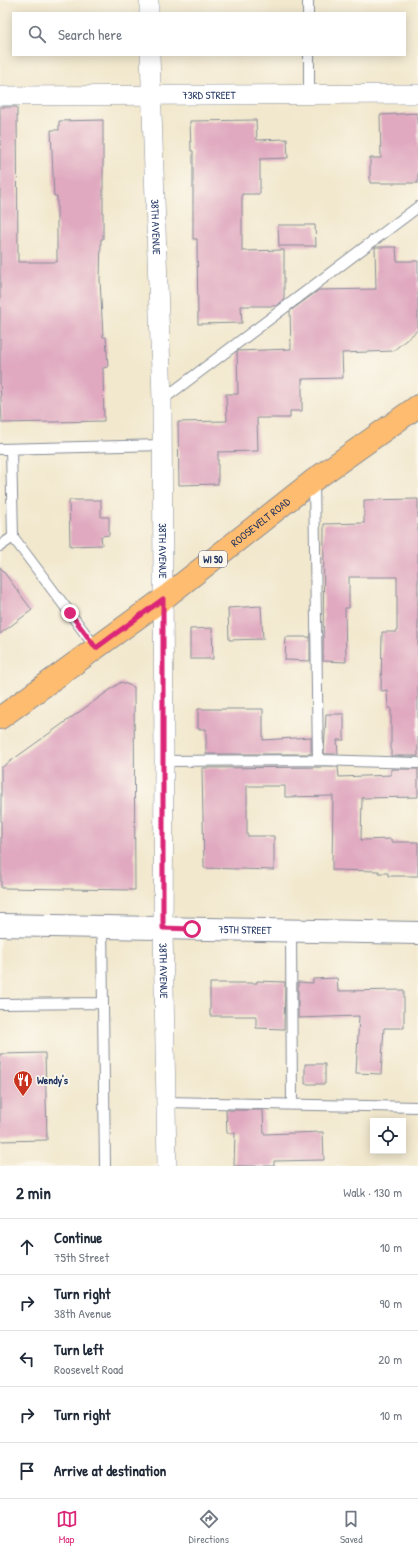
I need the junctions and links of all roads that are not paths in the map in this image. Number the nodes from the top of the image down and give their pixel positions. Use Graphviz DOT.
graph roads {
  1 [pos="149,0"];
  2 [pos="308,0"];
  3 [pos="150,12"];
  4 [pos="308,12"];
  5 [pos="150,56"];
  6 [pos="309,56"];
  7 [pos="418,94"];
  8 [pos="150,95"];
  9 [pos="309,95"];
  10 [pos="0,96"];
  11 [pos="418,208"];
  12 [pos="162,400"];
  13 [pos="418,406"];
  14 [pos="163,445"];
  15 [pos="11,448"];
  16 [pos="0,449"];
  17 [pos="314,480"];
  18 [pos="13,537"];
  19 [pos="0,546"];
  20 [pos="163,599"];
  21 [pos="96,648"];
  22 [pos="3,717"];
  23 [pos="318,760"];
  24 [pos="164,761"];
  25 [pos="418,764"];
  26 [pos="0,925"];
  27 [pos="102,927"];
  28 [pos="163,928"];
  29 [pos="291,931"];
  30 [pos="418,933"];
  31 [pos="102,1003"];
  32 [pos="0,1004"];
  33 [pos="166,1102"];
  34 [pos="292,1105"];
  35 [pos="418,1107"];
  36 [pos="105,1166"];
  37 [pos="168,1166"];
  1 -- 3 [label="street"];
  2 -- 4 [label="lane"];
  5 -- 8 [label="street, 38TH AVENUE"];
  6 -- 9 [label="lane"];
  7 -- 9 [label="street, 73RD STREET"];
  8 -- 9 [label="street, 73RD STREET"];
  8 -- 10 [label="street, 73RD STREET"];
  8 -- 12 [label="street, 38TH AVENUE"];
  11 -- 12 [label="lane"];
  12 -- 14 [label="street, 38TH AVENUE"];
  13 -- 17 [label="main road, ROOSEVELT ROAD / WI 50"];
  14 -- 15 [label="lane"];
  14 -- 20 [label="street, 38TH AVENUE"];
  15 -- 16 [label="lane"];
  15 -- 18 [label="lane"];
  17 -- 20 [label="main road, ROOSEVELT ROAD / WI 50"];
  17 -- 23 [label="lane"];
  18 -- 19 [label="lane"];
  18 -- 21 [label="lane"];
  20 -- 21 [label="main road, ROOSEVELT ROAD / WI 50"];
  20 -- 24 [label="street, 38TH AVENUE"];
  21 -- 22 [label="main road, ROOSEVELT ROAD / WI 50"];
  23 -- 24 [label="lane"];
  23 -- 25 [label="lane"];
  24 -- 28 [label="street, 38TH AVENUE"];
  26 -- 27 [label="street, 75TH STREET"];
  27 -- 28 [label="street, 75TH STREET"];
  27 -- 31 [label="lane"];
  28 -- 29 [label="street, 75TH STREET"];
  28 -- 33 [label="street, 38TH AVENUE"];
  29 -- 30 [label="street, 75TH STREET"];
  29 -- 34 [label="lane"];
  31 -- 32 [label="lane"];
  31 -- 36 [label="lane"];
  33 -- 34 [label="lane"];
  33 -- 37 [label="street, 38TH AVENUE"];
  34 -- 35 [label="lane"];
}
